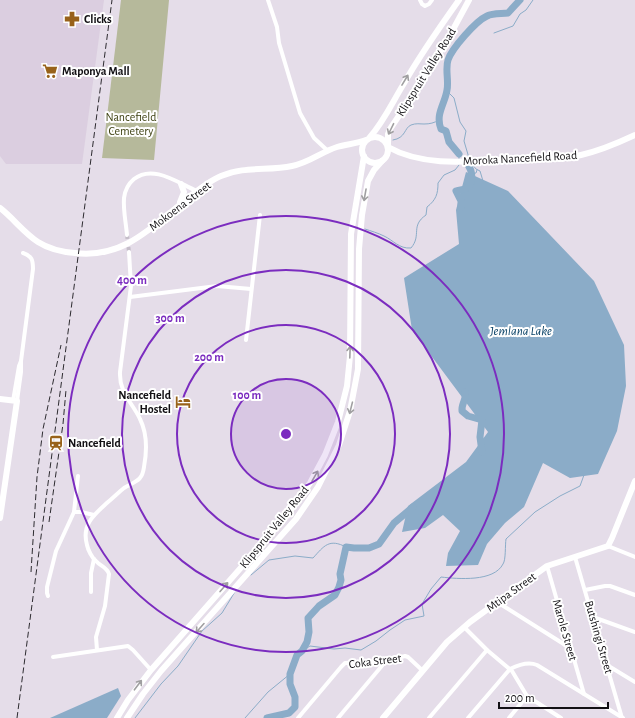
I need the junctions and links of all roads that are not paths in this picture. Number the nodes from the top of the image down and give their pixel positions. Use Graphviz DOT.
graph roads {
  1 [pos="268,0"];
  2 [pos="420,0"];
  3 [pos="432,0"];
  4 [pos="459,0"];
  5 [pos="469,0"];
  6 [pos="635,135"];
  7 [pos="368,139"];
  8 [pos="349,145"];
  9 [pos="388,146"];
  10 [pos="328,151"];
  11 [pos="402,154"];
  12 [pos="363,155"];
  13 [pos="383,160"];
  14 [pos="181,184"];
  15 [pos="197,191"];
  16 [pos="0,203"];
  17 [pos="0,208"];
  18 [pos="175,208"];
  19 [pos="260,215"];
  20 [pos="127,235"];
  21 [pos="52,247"];
  22 [pos="130,252"];
  23 [pos="24,253"];
  24 [pos="252,288"];
  25 [pos="130,297"];
  26 [pos="246,340"];
  27 [pos="0,399"];
  28 [pos="15,401"];
  29 [pos="78,476"];
  30 [pos="635,481"];
  31 [pos="0,492"];
  32 [pos="74,512"];
  33 [pos="94,515"];
  34 [pos="0,518"];
  35 [pos="608,546"];
  36 [pos="576,557"];
  37 [pos="635,557"];
  38 [pos="94,559"];
  39 [pos="546,566"];
  40 [pos="585,590"];
  41 [pos="91,592"];
  42 [pos="635,595"];
  43 [pos="48,596"];
  44 [pos="497,602"];
  45 [pos="593,617"];
  46 [pos="464,627"];
  47 [pos="635,632"];
  48 [pos="571,648"];
  49 [pos="97,650"];
  50 [pos="487,650"];
  51 [pos="53,657"];
  52 [pos="386,661"];
  53 [pos="607,665"];
  54 [pos="510,669"];
  55 [pos="151,670"];
  56 [pos="423,671"];
  57 [pos="635,682"];
  58 [pos="584,695"];
  59 [pos="527,696"];
  60 [pos="117,718"];
  61 [pos="127,718"];
  62 [pos="298,718"];
  63 [pos="338,718"];
  64 [pos="383,718"];
  65 [pos="429,718"];
  66 [pos="468,718"];
  67 [pos="509,718"];
  68 [pos="561,718"];
  69 [pos="622,718"];
  1 -- 10 [label="street"];
  2 -- 3 [label="street"];
  7 -- 4 [label="main road, Klipspruit Valley Road, one-way"];
  5 -- 9 [label="main road, Klipspruit Valley Road, one-way"];
  6 -- 11 [label="main road, Moroka Nancefield Road"];
  7 -- 8 [label="main road, Mokoena Street"];
  7 -- 9 [label="main road"];
  7 -- 12 [label="main road"];
  8 -- 10 [label="main road, Mokoena Street"];
  8 -- 12 [label="main road"];
  9 -- 11 [label="main road, Moroka Nancefield Road"];
  9 -- 13 [label="main road"];
  10 -- 15 [label="main road, Mokoena Street"];
  11 -- 13 [label="main road, Moroka Nancefield Road"];
  12 -- 13 [label="main road"];
  55 -- 12 [label="main road, Klipspruit Valley Road, one-way"];
  13 -- 61 [label="main road, Klipspruit Valley Road, one-way"];
  14 -- 15 [label="street"];
  14 -- 18 [label="main road"];
  14 -- 20 [label="street"];
  15 -- 18 [label="main road, Mokoena Street"];
  16 -- 21 [label="main road, Mokoena Street"];
  17 -- 21 [label="main road, Mokoena Street"];
  18 -- 21 [label="main road, Mokoena Street"];
  19 -- 24 [label="street"];
  22 -- 25 [label="street"];
  23 -- 28 [label="street"];
  24 -- 25 [label="street"];
  24 -- 26 [label="street"];
  25 -- 33 [label="street"];
  27 -- 28 [label="main road"];
  28 -- 31 [label="main road"];
  28 -- 34 [label="main road"];
  29 -- 32 [label="street"];
  30 -- 35 [label="main road"];
  32 -- 33 [label="street"];
  32 -- 43 [label="street"];
  33 -- 38 [label="street"];
  35 -- 36 [label="main road, Mtipa Street"];
  35 -- 37 [label="street"];
  36 -- 39 [label="main road, Mtipa Street"];
  36 -- 40 [label="street, Butshingi Street"];
  38 -- 41 [label="street"];
  38 -- 49 [label="street"];
  39 -- 44 [label="main road, Mtipa Street"];
  39 -- 48 [label="street, Marole Street"];
  40 -- 42 [label="street"];
  40 -- 45 [label="street, Butshingi Street"];
  44 -- 46 [label="main road, Mtipa Street"];
  44 -- 48 [label="street"];
  45 -- 47 [label="street"];
  45 -- 53 [label="street, Butshingi Street"];
  46 -- 50 [label="street"];
  46 -- 56 [label="main road, Mtipa Street"];
  48 -- 58 [label="street, Marole Street"];
  49 -- 51 [label="street"];
  49 -- 55 [label="street"];
  50 -- 54 [label="street"];
  50 -- 65 [label="street"];
  52 -- 56 [label="street, Coka Street"];
  52 -- 62 [label="street, Coka Street"];
  52 -- 63 [label="street"];
  53 -- 57 [label="street"];
  53 -- 69 [label="street, Butshingi Street"];
  54 -- 58 [label="street"];
  54 -- 59 [label="street"];
  54 -- 66 [label="street"];
  60 -- 55 [label="main road, Klipspruit Valley Road, one-way"];
  56 -- 64 [label="main road, Mtipa Street"];
  58 -- 69 [label="street"];
  59 -- 67 [label="street"];
  59 -- 68 [label="street"];
}
